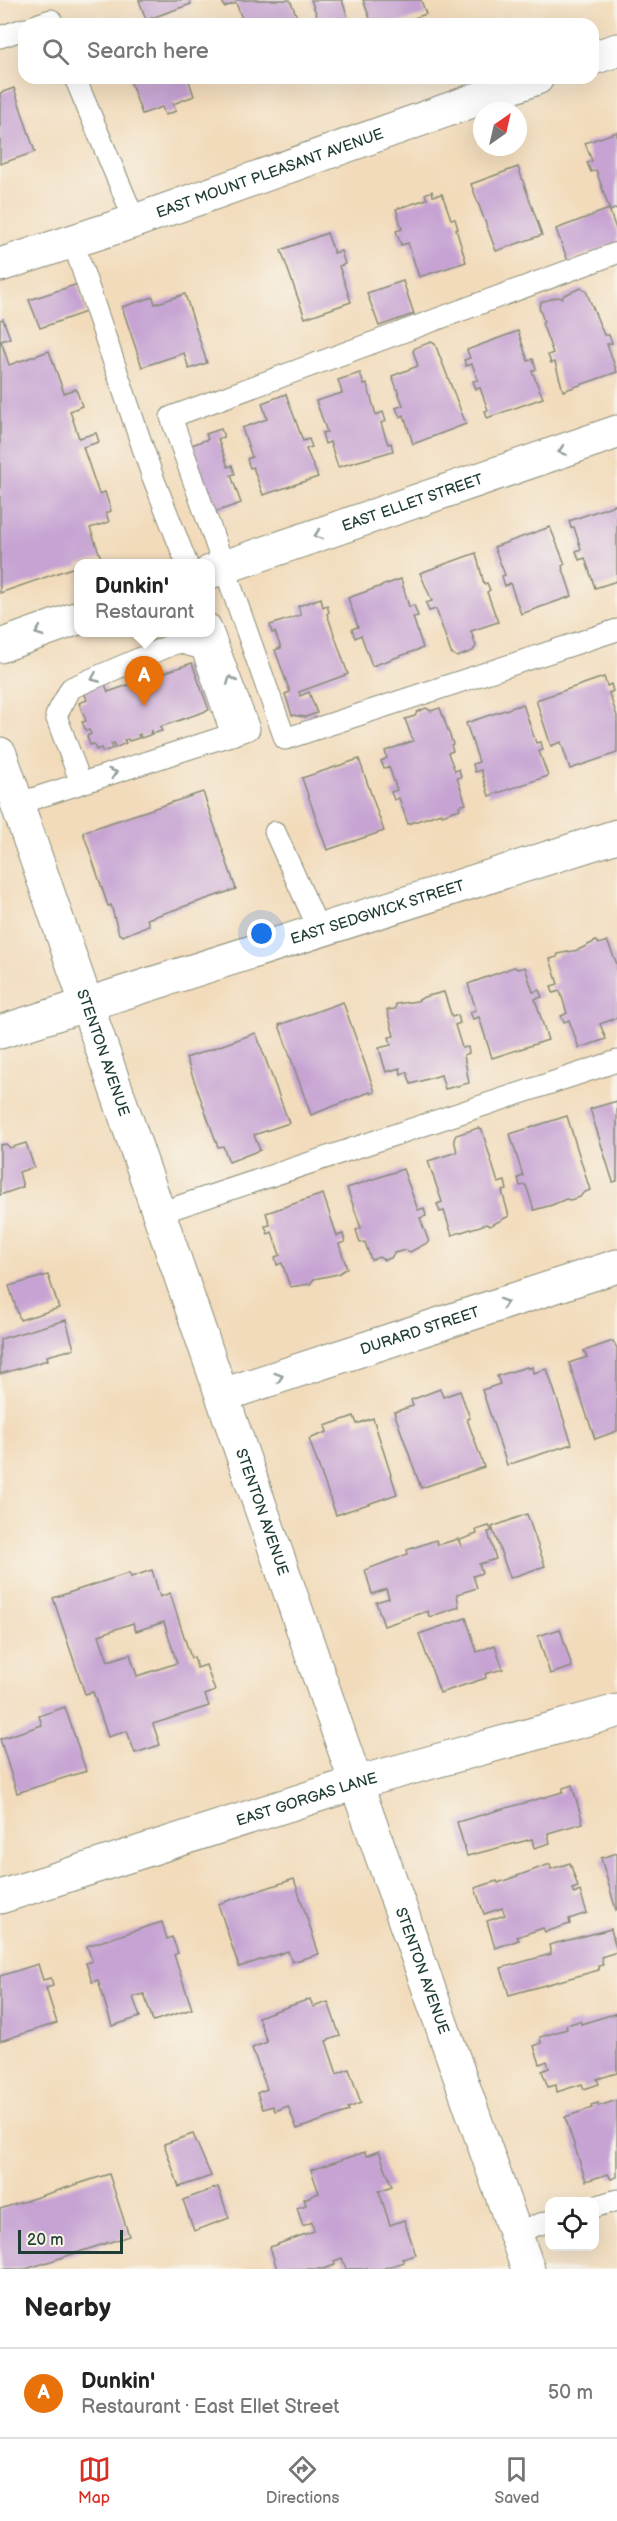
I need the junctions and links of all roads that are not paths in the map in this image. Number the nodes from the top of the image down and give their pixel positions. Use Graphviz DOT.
graph roads {
  1 [pos="18,31"];
  2 [pos="0,37"];
  3 [pos="617,50"];
  4 [pos="599,56"];
  5 [pos="78,84"];
  6 [pos="520,84"];
  7 [pos="135,221"];
  8 [pos="73,242"];
  9 [pos="617,253"];
  10 [pos="0,265"];
  11 [pos="617,432"];
  12 [pos="185,559"];
  13 [pos="214,559"];
  14 [pos="217,569"];
  15 [pos="74,619"];
  16 [pos="617,630"];
  17 [pos="214,637"];
  18 [pos="0,646"];
  19 [pos="231,735"];
  20 [pos="0,754"];
  21 [pos="81,783"];
  22 [pos="17,804"];
  23 [pos="275,832"];
  24 [pos="617,836"];
  25 [pos="320,932"];
  26 [pos="87,1005"];
  27 [pos="0,1032"];
  28 [pos="617,1061"];
  29 [pos="159,1213"];
  30 [pos="617,1266"];
  31 [pos="223,1395"];
  32 [pos="617,1711"];
  33 [pos="356,1783"];
  34 [pos="0,1898"];
  35 [pos="617,2200"];
  36 [pos="599,2205"];
  37 [pos="545,2222"];
  38 [pos="515,2232"];
  39 [pos="528,2269"];
  1 -- 2 [label="lane"];
  3 -- 4 [label="street"];
  5 -- 7 [label="lane"];
  6 -- 7 [label="street, EAST MOUNT PLEASANT AVENUE"];
  7 -- 8 [label="street, EAST MOUNT PLEASANT AVENUE"];
  8 -- 10 [label="street, EAST MOUNT PLEASANT AVENUE"];
  8 -- 12 [label="lane"];
  9 -- 13 [label="lane"];
  11 -- 14 [label="street, EAST ELLET STREET, one-way"];
  14 -- 16 [label="lane"];
  15 -- 18 [label="street, one-way"];
  19 -- 17 [label="lane, one-way"];
  21 -- 19 [label="lane, one-way"];
  19 -- 21 [label="lane, one-way"];
  20 -- 22 [label="street, STENTON AVENUE"];
  21 -- 22 [label="lane"];
  22 -- 26 [label="street, STENTON AVENUE"];
  23 -- 25 [label="lane"];
  24 -- 25 [label="street, EAST SEDGWICK STREET"];
  25 -- 26 [label="street, EAST SEDGWICK STREET"];
  26 -- 27 [label="street, EAST SEDGWICK STREET"];
  26 -- 29 [label="street, STENTON AVENUE"];
  28 -- 29 [label="lane"];
  29 -- 31 [label="street, STENTON AVENUE"];
  31 -- 30 [label="street, DURARD STREET, one-way"];
  31 -- 33 [label="street, STENTON AVENUE"];
  32 -- 33 [label="street, EAST GORGAS LANE"];
  33 -- 34 [label="street, EAST GORGAS LANE"];
  33 -- 38 [label="street, STENTON AVENUE"];
  35 -- 36 [label="lane"];
  37 -- 38 [label="lane"];
  38 -- 39 [label="street, STENTON AVENUE"];
}
